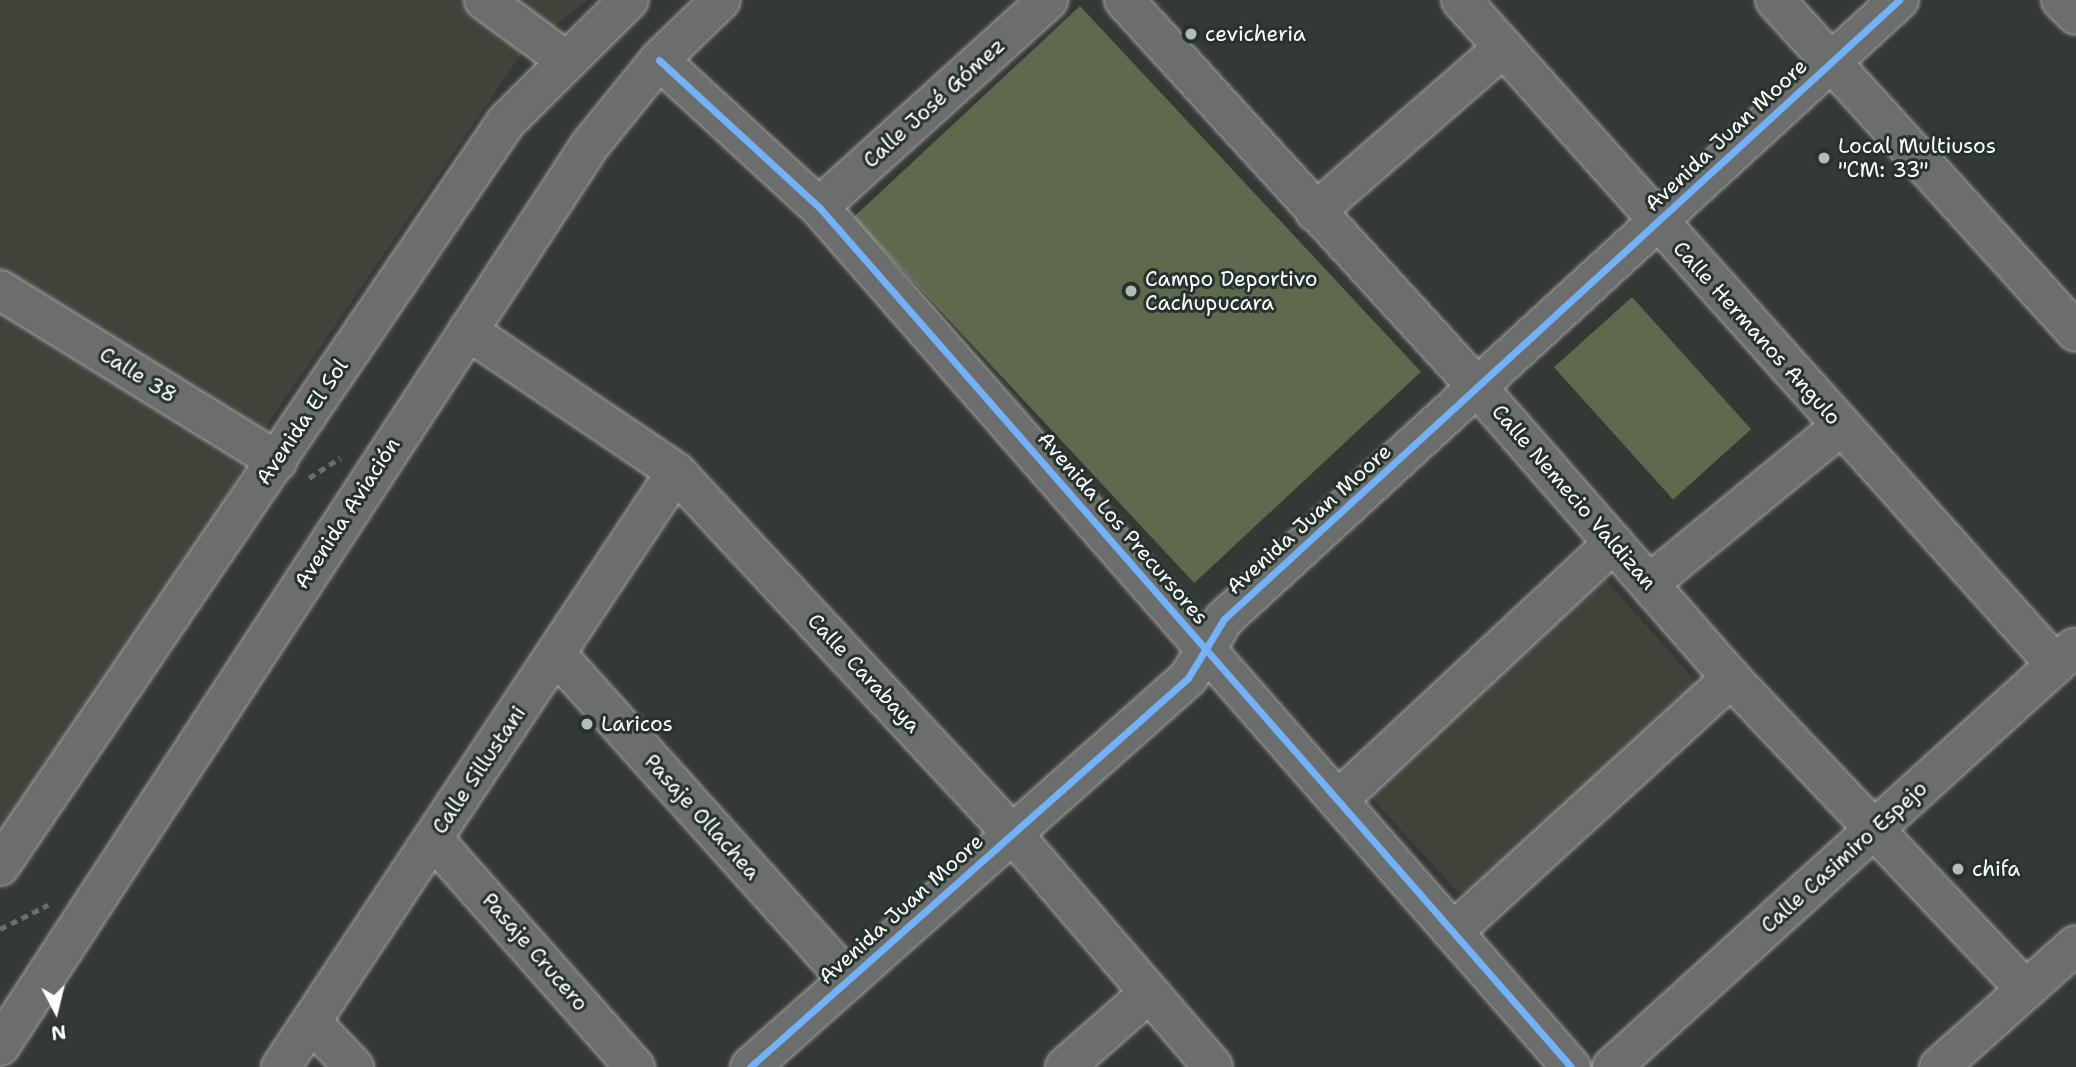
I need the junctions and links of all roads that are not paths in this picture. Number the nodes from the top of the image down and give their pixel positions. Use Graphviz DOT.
graph roads {
  1 [pos="484,0"];
  2 [pos="629,0"];
  3 [pos="721,0"];
  4 [pos="1048,0"];
  5 [pos="1124,0"];
  6 [pos="1461,0"];
  7 [pos="1774,0"];
  8 [pos="1899,0"];
  9 [pos="2062,0"];
  10 [pos="2076,15"];
  11 [pos="1503,48"];
  12 [pos="564,59"];
  13 [pos="659,60"];
  14 [pos="1831,61"];
  15 [pos="819,207"];
  16 [pos="1315,212"];
  17 [pos="1657,222"];
  18 [pos="0,290"];
  19 [pos="468,331"];
  20 [pos="2076,332"];
  21 [pos="1478,388"];
  22 [pos="1841,426"];
  23 [pos="676,472"];
  24 [pos="267,475"];
  25 [pos="1615,543"];
  26 [pos="1650,583"];
  27 [pos="1206,649"];
  28 [pos="556,654"];
  29 [pos="2066,656"];
  30 [pos="1731,678"];
  31 [pos="1338,800"];
  32 [pos="1874,829"];
  33 [pos="1012,834"];
  34 [pos="433,839"];
  35 [pos="0,866"];
  36 [pos="1453,932"];
  37 [pos="2076,945"];
  38 [pos="848,980"];
  39 [pos="2026,990"];
  40 [pos="1149,993"];
  41 [pos="312,1023"];
  42 [pos="0,1046"];
  43 [pos="281,1067"];
  44 [pos="354,1067"];
  45 [pos="635,1067"];
  46 [pos="750,1067"];
  47 [pos="1065,1067"];
  48 [pos="1213,1067"];
  49 [pos="1571,1067"];
  50 [pos="1612,1067"];
  51 [pos="1940,1067"];
  1 -- 12 [label="street"];
  2 -- 12 [label="street, Avenida El Sol"];
  3 -- 13 [label="street, Avenida Aviación"];
  4 -- 15 [label="street, Calle José Gómez"];
  5 -- 16 [label="street, Calle Nemecio Valdizan"];
  6 -- 11 [label="street, Calle Hermanos Angulo"];
  7 -- 14 [label="street"];
  8 -- 14 [label="street, Avenida Juan Moore"];
  9 -- 10 [label="street"];
  11 -- 16 [label="street"];
  11 -- 17 [label="street, Calle Hermanos Angulo"];
  12 -- 24 [label="street, Avenida El Sol"];
  13 -- 15 [label="street, Avenida Los Precursores"];
  13 -- 19 [label="street, Avenida Aviación"];
  14 -- 17 [label="street, Avenida Juan Moore"];
  14 -- 20 [label="street"];
  15 -- 27 [label="street, Avenida Los Precursores"];
  16 -- 21 [label="street, Calle Nemecio Valdizan"];
  17 -- 21 [label="street, Avenida Juan Moore"];
  17 -- 22 [label="street, Calle Hermanos Angulo"];
  18 -- 24 [label="street, Calle 38"];
  19 -- 23 [label="street, Calle Carabaya"];
  19 -- 42 [label="street, Avenida Aviación"];
  21 -- 25 [label="street, Calle Nemecio Valdizan"];
  21 -- 27 [label="street, Avenida Juan Moore"];
  22 -- 26 [label="street"];
  22 -- 29 [label="street, Calle Hermanos Angulo"];
  23 -- 28 [label="street, Calle Sillustani"];
  23 -- 33 [label="street, Calle Carabaya"];
  24 -- 35 [label="street, Avenida El Sol"];
  25 -- 26 [label="street, Calle Nemecio Valdizan"];
  25 -- 31 [label="street"];
  26 -- 30 [label="street, Calle Nemecio Valdizan"];
  27 -- 31 [label="street, Avenida Los Precursores"];
  27 -- 33 [label="street, Avenida Juan Moore"];
  28 -- 34 [label="street, Calle Sillustani"];
  28 -- 38 [label="street, Pasaje Ollachea"];
  29 -- 32 [label="street, Calle Casimiro Espejo"];
  30 -- 32 [label="street, Calle Nemecio Valdizan"];
  30 -- 36 [label="street"];
  31 -- 36 [label="street, Avenida Los Precursores"];
  32 -- 39 [label="street, Calle Nemecio Valdizan"];
  32 -- 50 [label="street, Calle Casimiro Espejo"];
  33 -- 38 [label="street, Avenida Juan Moore"];
  33 -- 40 [label="street, Calle Carabaya"];
  34 -- 41 [label="street, Calle Sillustani"];
  34 -- 45 [label="street, Pasaje Crucero"];
  36 -- 49 [label="street, Avenida Los Precursores"];
  37 -- 39 [label="street"];
  38 -- 46 [label="street, Avenida Juan Moore"];
  39 -- 51 [label="street"];
  40 -- 47 [label="street"];
  40 -- 48 [label="street, Calle Carabaya"];
  41 -- 43 [label="street, Calle Sillustani"];
  41 -- 44 [label="street"];
}
